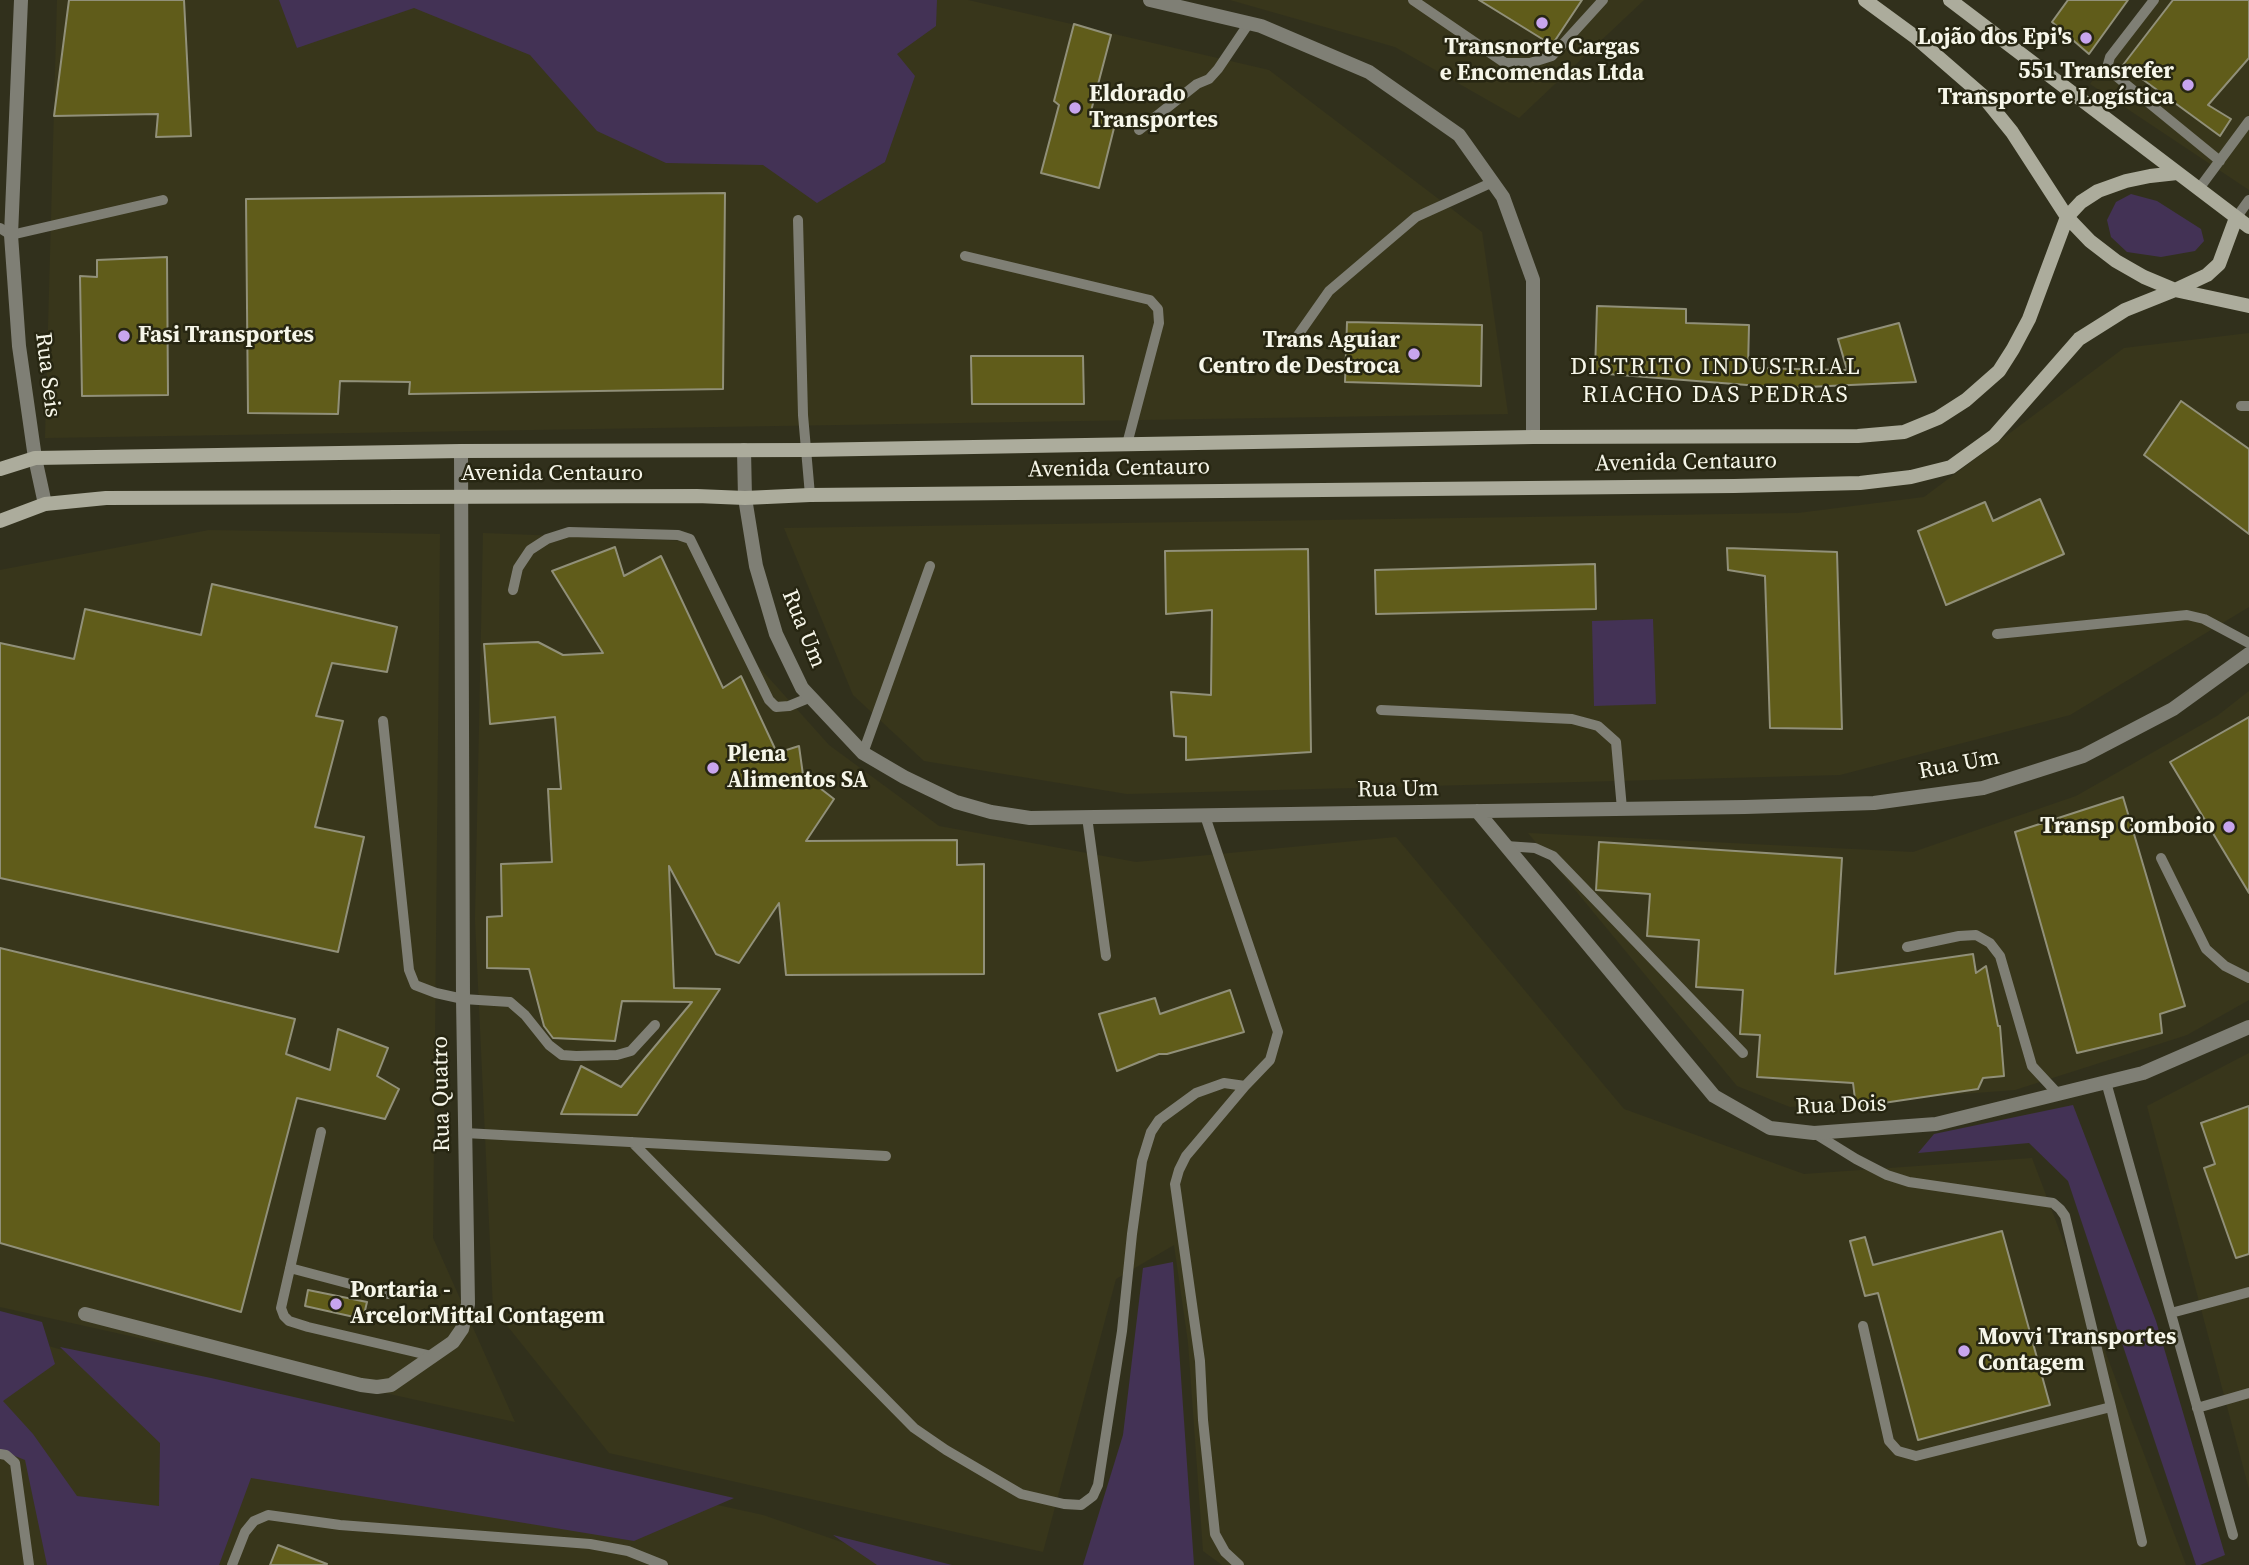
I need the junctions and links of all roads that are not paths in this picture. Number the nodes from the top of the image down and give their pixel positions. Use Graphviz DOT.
graph roads {
  1 [pos="21,0"];
  2 [pos="1150,0"];
  3 [pos="1413,0"];
  4 [pos="1603,0"];
  5 [pos="1865,0"];
  6 [pos="1950,0"];
  7 [pos="2154,0"];
  8 [pos="1250,23"];
  9 [pos="2249,121"];
  10 [pos="1139,130"];
  11 [pos="2220,161"];
  12 [pos="2177,173"];
  13 [pos="1493,182"];
  14 [pos="2198,190"];
  15 [pos="163,200"];
  16 [pos="2249,200"];
  17 [pos="2067,217"];
  18 [pos="2236,218"];
  19 [pos="797,220"];
  20 [pos="2249,227"];
  21 [pos="6,232"];
  22 [pos="965,256"];
  23 [pos="2175,290"];
  24 [pos="2249,306"];
  25 [pos="1296,338"];
  26 [pos="1533,437"];
  27 [pos="1127,444"];
  28 [pos="744,450"];
  29 [pos="806,450"];
  30 [pos="461,451"];
  31 [pos="35,458"];
  32 [pos="0,469"];
  33 [pos="810,495"];
  34 [pos="461,498"];
  35 [pos="745,498"];
  36 [pos="45,504"];
  37 [pos="0,521"];
  38 [pos="930,566"];
  39 [pos="513,590"];
  40 [pos="1997,634"];
  41 [pos="2249,643"];
  42 [pos="2249,654"];
  43 [pos="811,697"];
  44 [pos="1381,710"];
  45 [pos="383,721"];
  46 [pos="863,753"];
  47 [pos="1622,809"];
  48 [pos="1477,811"];
  49 [pos="1205,816"];
  50 [pos="1087,817"];
  51 [pos="1506,846"];
  52 [pos="2161,858"];
  53 [pos="1907,947"];
  54 [pos="1106,956"];
  55 [pos="2249,978"];
  56 [pos="463,999"];
  57 [pos="655,1025"];
  58 [pos="2249,1027"];
  59 [pos="1743,1053"];
  60 [pos="2106,1083"];
  61 [pos="1245,1086"];
  62 [pos="2058,1094"];
  63 [pos="321,1132"];
  64 [pos="465,1133"];
  65 [pos="1814,1133"];
  66 [pos="632,1142"];
  67 [pos="886,1156"];
  68 [pos="290,1268"];
  69 [pos="2249,1292"];
  70 [pos="388,1294"];
  71 [pos="2171,1313"];
  72 [pos="85,1314"];
  73 [pos="1863,1326"];
  74 [pos="432,1356"];
  75 [pos="2248,1396"];
  76 [pos="2111,1407"];
  77 [pos="2197,1408"];
  78 [pos="0,1454"];
  79 [pos="2233,1535"];
  80 [pos="2142,1542"];
  81 [pos="29,1565"];
  82 [pos="232,1565"];
  83 [pos="663,1565"];
  84 [pos="1239,1565"];
  1 -- 21 [label="street, Rua Seis"];
  2 -- 8 [label="street"];
  3 -- 4 [label="lane"];
  5 -- 17 [label="street"];
  6 -- 12 [label="street"];
  7 -- 11 [label="lane"];
  8 -- 10 [label="lane"];
  8 -- 13 [label="street"];
  9 -- 11 [label="lane"];
  11 -- 14 [label="lane"];
  12 -- 14 [label="street"];
  12 -- 17 [label="street"];
  13 -- 25 [label="lane"];
  13 -- 26 [label="street"];
  14 -- 18 [label="street"];
  15 -- 21 [label="lane"];
  16 -- 18 [label="lane"];
  17 -- 23 [label="street"];
  17 -- 26 [label="street, Avenida Centauro"];
  18 -- 20 [label="street"];
  18 -- 23 [label="street, Avenida Centauro"];
  19 -- 29 [label="lane"];
  21 -- 31 [label="street, Rua Seis"];
  22 -- 27 [label="lane"];
  23 -- 24 [label="street"];
  23 -- 33 [label="street, Avenida Centauro"];
  26 -- 27 [label="street, Avenida Centauro"];
  27 -- 29 [label="street, Avenida Centauro"];
  28 -- 29 [label="street, Avenida Centauro"];
  28 -- 30 [label="street, Avenida Centauro"];
  28 -- 35 [label="street, Rua Um"];
  29 -- 33 [label="lane"];
  30 -- 31 [label="street, Avenida Centauro"];
  30 -- 34 [label="street, Rua Quatro"];
  31 -- 32 [label="street, Avenida Centauro"];
  31 -- 36 [label="street, Rua Seis"];
  33 -- 35 [label="street, Avenida Centauro"];
  34 -- 35 [label="street, Avenida Centauro"];
  34 -- 36 [label="street, Avenida Centauro"];
  34 -- 56 [label="street, Rua Quatro"];
  35 -- 43 [label="street, Rua Um"];
  36 -- 37 [label="street, Avenida Centauro"];
  38 -- 46 [label="lane"];
  39 -- 43 [label="lane"];
  40 -- 41 [label="lane"];
  42 -- 47 [label="street, Rua Um"];
  43 -- 46 [label="street, Rua Um"];
  44 -- 47 [label="lane"];
  45 -- 56 [label="lane"];
  46 -- 50 [label="street, Rua Um"];
  47 -- 48 [label="street, Rua Um"];
  48 -- 49 [label="street, Rua Um"];
  48 -- 51 [label="street, Rua Dois"];
  49 -- 50 [label="street, Rua Um"];
  49 -- 61 [label="lane"];
  50 -- 54 [label="lane"];
  51 -- 59 [label="lane"];
  51 -- 65 [label="street, Rua Dois"];
  52 -- 55 [label="lane"];
  53 -- 62 [label="lane"];
  56 -- 57 [label="lane"];
  56 -- 64 [label="street, Rua Quatro"];
  58 -- 60 [label="street, Rua Dois"];
  60 -- 62 [label="street, Rua Dois"];
  60 -- 71 [label="lane"];
  61 -- 66 [label="lane"];
  61 -- 84 [label="lane"];
  62 -- 65 [label="street, Rua Dois"];
  63 -- 68 [label="lane"];
  64 -- 66 [label="lane"];
  64 -- 74 [label="street, Rua Quatro"];
  65 -- 76 [label="lane"];
  66 -- 67 [label="lane"];
  68 -- 70 [label="lane"];
  68 -- 74 [label="lane"];
  69 -- 71 [label="lane"];
  71 -- 77 [label="lane"];
  72 -- 74 [label="street, Rua Quatro"];
  73 -- 76 [label="lane"];
  75 -- 77 [label="lane"];
  76 -- 80 [label="lane"];
  77 -- 79 [label="lane"];
  78 -- 81 [label="lane"];
  82 -- 83 [label="lane"];
}
